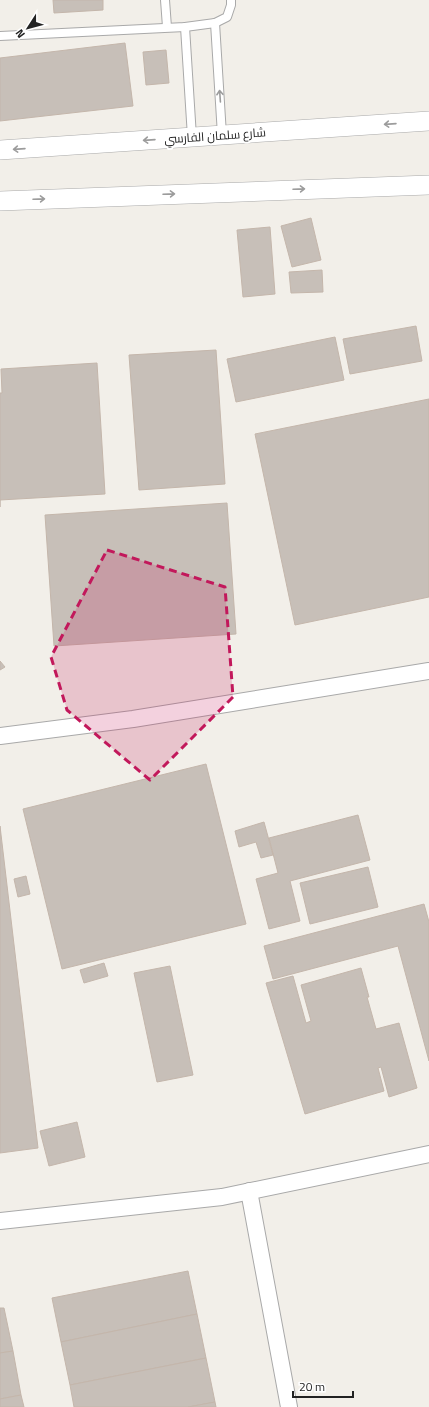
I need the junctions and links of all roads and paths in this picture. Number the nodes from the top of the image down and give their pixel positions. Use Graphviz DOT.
graph roads {
  1 [pos="165,0"];
  2 [pos="231,0"];
  3 [pos="215,23"];
  4 [pos="185,26"];
  5 [pos="167,28"];
  6 [pos="0,36"];
  7 [pos="429,121"];
  8 [pos="222,135"];
  9 [pos="192,137"];
  10 [pos="0,150"];
  11 [pos="429,184"];
  12 [pos="0,201"];
  13 [pos="429,671"];
  14 [pos="0,736"];
  15 [pos="429,1154"];
  16 [pos="249,1191"];
  17 [pos="0,1221"];
  18 [pos="288,1407"];
  1 -- 5 [label="lane"];
  2 -- 3 [label="lane"];
  3 -- 4 [label="lane"];
  8 -- 3 [label="lane, one-way"];
  4 -- 5 [label="lane"];
  4 -- 9 [label="lane"];
  5 -- 6 [label="lane"];
  7 -- 8 [label="street, شارع سلمان الفارسي, one-way"];
  8 -- 9 [label="street, شارع سلمان الفارسي"];
  9 -- 10 [label="street, شارع سلمان الفارسي, one-way"];
  12 -- 11 [label="street, one-way"];
  13 -- 14 [label="street"];
  15 -- 16 [label="street"];
  16 -- 17 [label="street"];
  16 -- 18 [label="street"];
}
